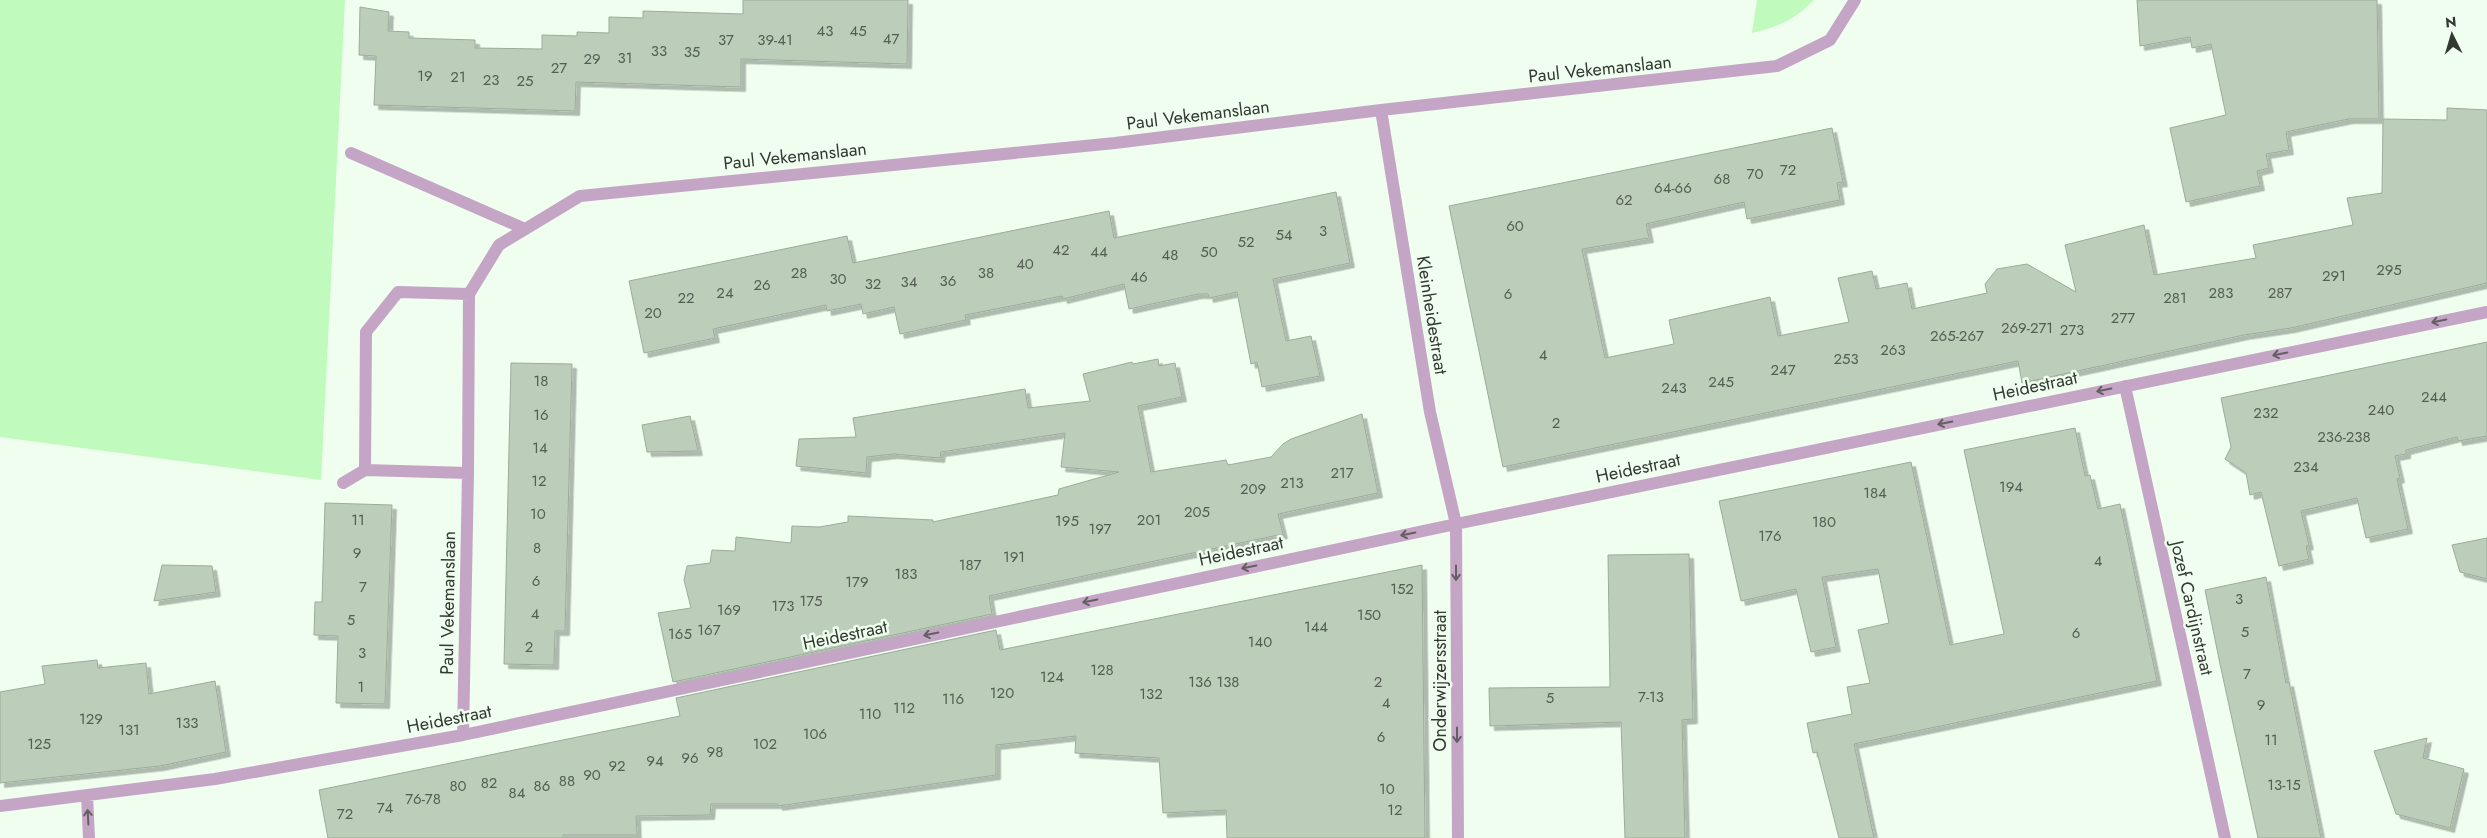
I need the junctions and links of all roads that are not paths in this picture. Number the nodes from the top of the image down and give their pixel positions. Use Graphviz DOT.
graph roads {
  1 [pos="1855,0"];
  2 [pos="1381,110"];
  3 [pos="351,153"];
  4 [pos="525,229"];
  5 [pos="468,294"];
  6 [pos="2487,312"];
  7 [pos="2124,386"];
  8 [pos="365,470"];
  9 [pos="468,473"];
  10 [pos="343,483"];
  11 [pos="1456,524"];
  12 [pos="463,735"];
  13 [pos="88,795"];
  14 [pos="0,806"];
  15 [pos="89,838"];
  16 [pos="1458,838"];
  17 [pos="2225,838"];
  1 -- 2 [label="street, Paul Vekemanslaan"];
  2 -- 4 [label="street, Paul Vekemanslaan"];
  2 -- 11 [label="street, Kleinheidestraat"];
  3 -- 4 [label="street"];
  4 -- 5 [label="street, Paul Vekemanslaan"];
  5 -- 8 [label="street"];
  5 -- 9 [label="street, Paul Vekemanslaan"];
  6 -- 7 [label="street, Heidestraat, one-way"];
  7 -- 11 [label="street, Heidestraat, one-way"];
  7 -- 17 [label="street, Jozef Cardijnstraat"];
  8 -- 9 [label="street"];
  8 -- 10 [label="street"];
  9 -- 12 [label="street, Paul Vekemanslaan"];
  11 -- 12 [label="street, Heidestraat, one-way"];
  11 -- 16 [label="street, Onderwijzersstraat, one-way"];
  12 -- 13 [label="street, Heidestraat"];
  13 -- 14 [label="street, Heidestraat"];
  15 -- 13 [label="street, one-way"];
}
